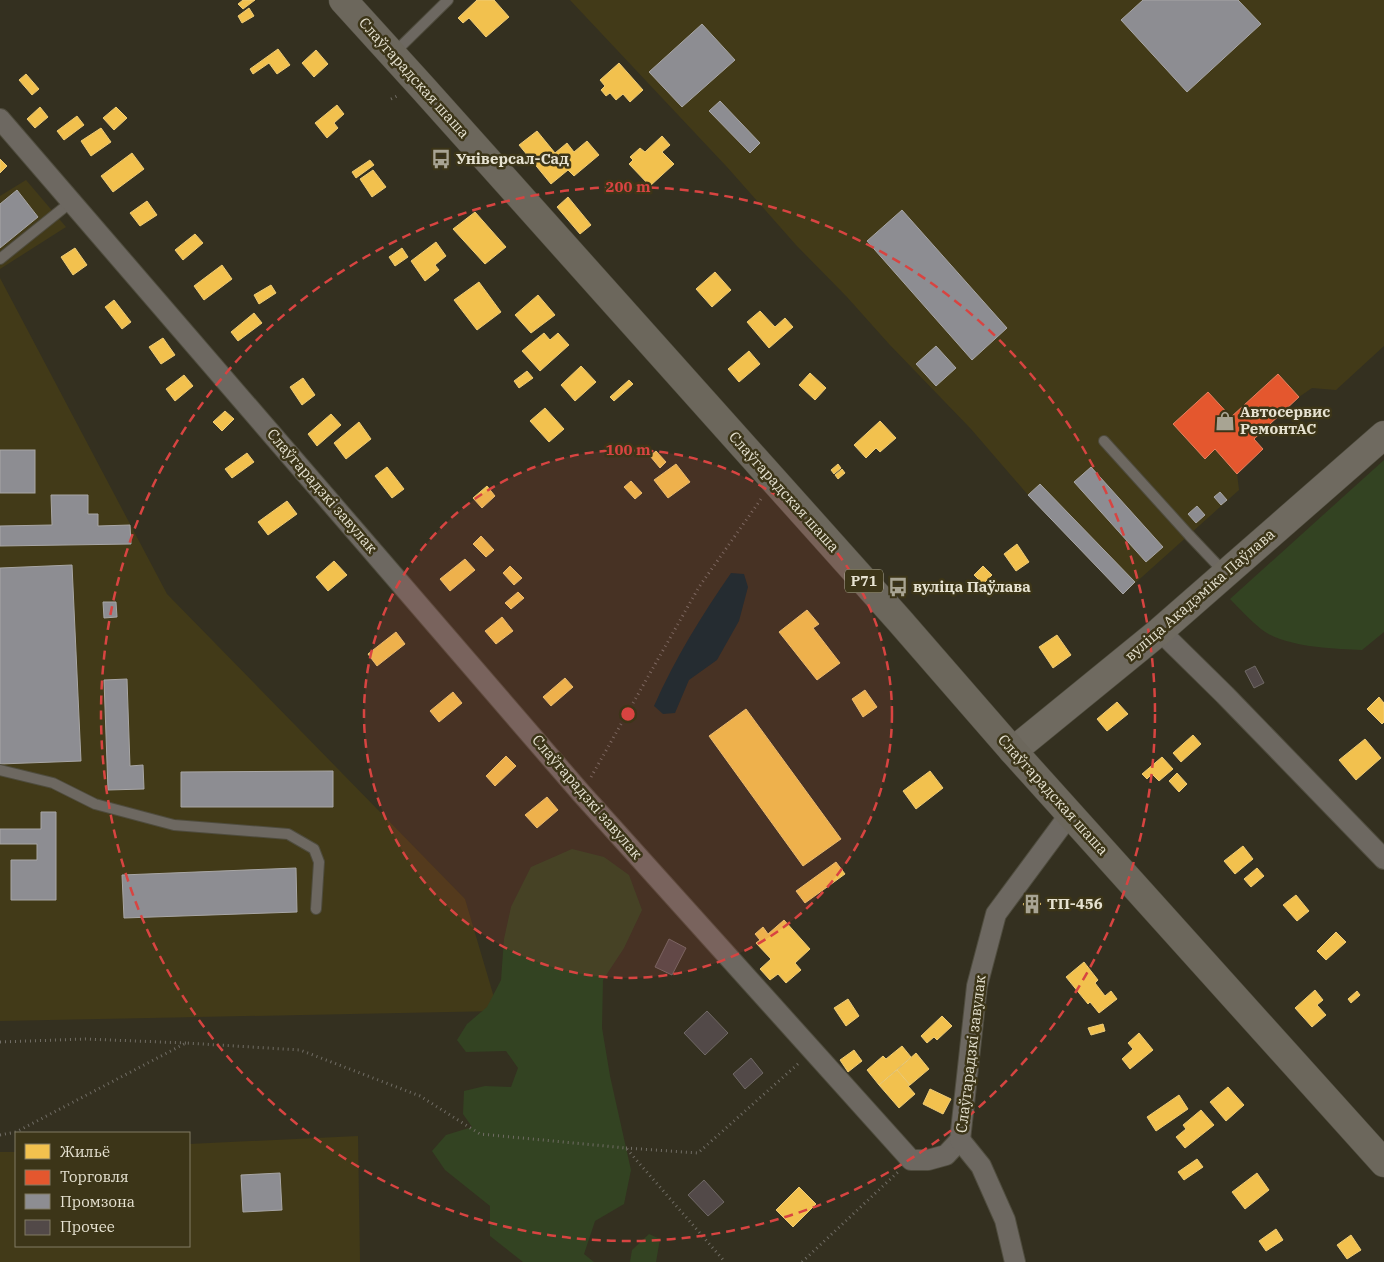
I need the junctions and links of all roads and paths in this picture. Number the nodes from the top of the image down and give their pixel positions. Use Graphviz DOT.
graph roads {
  1 [pos="343,0"];
  2 [pos="448,0"];
  3 [pos="392,55"];
  4 [pos="403,92"];
  5 [pos="391,99"];
  6 [pos="0,119"];
  7 [pos="71,202"];
  8 [pos="0,259"];
  9 [pos="1384,435"];
  10 [pos="1104,441"];
  11 [pos="765,494"];
  12 [pos="1226,573"];
  13 [pos="1160,631"];
  14 [pos="1013,751"];
  15 [pos="0,770"];
  16 [pos="581,793"];
  17 [pos="1070,814"];
  18 [pos="1384,859"];
  19 [pos="316,909"];
  20 [pos="0,1042"];
  21 [pos="186,1043"];
  22 [pos="813,1051"];
  23 [pos="15,1132"];
  24 [pos="16,1132"];
  25 [pos="0,1134"];
  26 [pos="960,1140"];
  27 [pos="626,1148"];
  28 [pos="911,1160"];
  29 [pos="1384,1163"];
  30 [pos="725,1262"];
  31 [pos="802,1262"];
  32 [pos="1015,1262"];
  1 -- 3 [label="main road, Слаўгарадская шаша / Р71"];
  2 -- 3 [label="lane"];
  3 -- 14 [label="main road, Слаўгарадская шаша / Р71"];
  4 -- 5 [label="path"];
  6 -- 7 [label="street, Слаўгарадзкі завулак"];
  7 -- 8 [label="lane"];
  7 -- 16 [label="street, Слаўгарадзкі завулак"];
  9 -- 12 [label="main road, вуліца Акадэміка Паўлава"];
  10 -- 12 [label="lane"];
  11 -- 16 [label="path"];
  12 -- 13 [label="main road, вуліца Акадэміка Паўлава"];
  13 -- 14 [label="main road, вуліца Акадэміка Паўлава"];
  13 -- 18 [label="street"];
  14 -- 17 [label="main road, Слаўгарадская шаша / Р71"];
  15 -- 19 [label="lane"];
  16 -- 22 [label="street, Слаўгарадзкі завулак"];
  17 -- 26 [label="street, Слаўгарадзкі завулак"];
  17 -- 29 [label="main road, Слаўгарадская шаша / Р71"];
  20 -- 21 [label="path"];
  21 -- 24 [label="path"];
  21 -- 27 [label="path"];
  22 -- 27 [label="path"];
  22 -- 28 [label="street, Слаўгарадзкі завулак"];
  23 -- 25 [label="path"];
  26 -- 28 [label="street, Слаўгарадзкі завулак"];
  26 -- 32 [label="street"];
  27 -- 30 [label="path"];
  28 -- 31 [label="path"];
}
